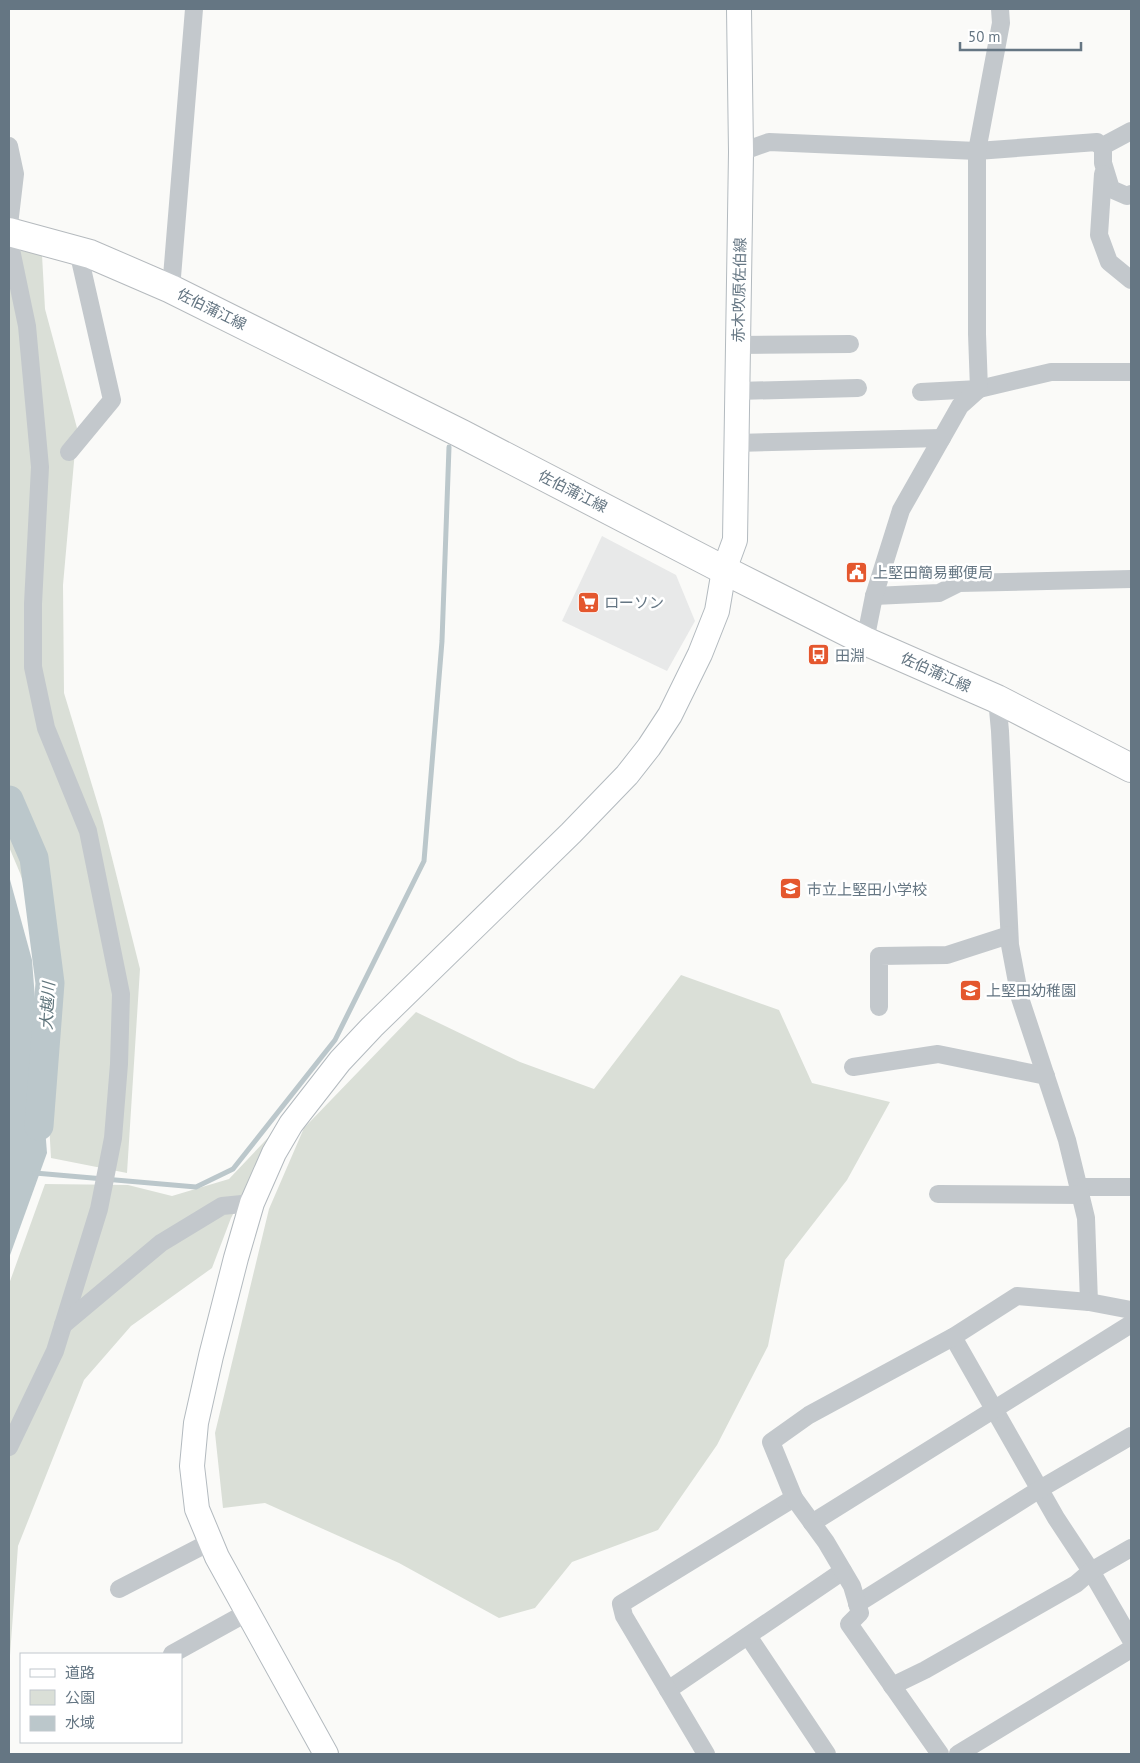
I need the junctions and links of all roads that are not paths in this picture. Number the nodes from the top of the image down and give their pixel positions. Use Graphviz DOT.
graph roads {
  1 [pos="194,9"];
  2 [pos="739,9"];
  3 [pos="1000,9"];
  4 [pos="1131,131"];
  5 [pos="9,146"];
  6 [pos="977,151"];
  7 [pos="741,152"];
  8 [pos="1102,155"];
  9 [pos="1131,194"];
  10 [pos="9,225"];
  11 [pos="9,232"];
  12 [pos="9,240"];
  13 [pos="78,251"];
  14 [pos="1131,280"];
  15 [pos="171,289"];
  16 [pos="850,344"];
  17 [pos="738,345"];
  18 [pos="1131,372"];
  19 [pos="858,388"];
  20 [pos="979,389"];
  21 [pos="737,391"];
  22 [pos="921,392"];
  23 [pos="942,438"];
  24 [pos="736,443"];
  25 [pos="70,452"];
  26 [pos="724,570"];
  27 [pos="1131,579"];
  28 [pos="874,596"];
  29 [pos="865,641"];
  30 [pos="996,699"];
  31 [pos="1131,768"];
  32 [pos="1010,934"];
  33 [pos="879,1007"];
  34 [pos="853,1067"];
  35 [pos="1046,1076"];
  36 [pos="1131,1187"];
  37 [pos="1080,1191"];
  38 [pos="938,1194"];
  39 [pos="252,1202"];
  40 [pos="1089,1302"];
  41 [pos="1131,1310"];
  42 [pos="1131,1324"];
  43 [pos="63,1325"];
  44 [pos="953,1337"];
  45 [pos="994,1409"];
  46 [pos="1131,1436"];
  47 [pos="9,1447"];
  48 [pos="1040,1489"];
  49 [pos="794,1498"];
  50 [pos="812,1523"];
  51 [pos="210,1542"];
  52 [pos="1131,1548"];
  53 [pos="843,1571"];
  54 [pos="1091,1571"];
  55 [pos="120,1589"];
  56 [pos="857,1604"];
  57 [pos="248,1612"];
  58 [pos="748,1636"];
  59 [pos="1131,1640"];
  60 [pos="1131,1649"];
  61 [pos="174,1653"];
  62 [pos="892,1686"];
  63 [pos="668,1690"];
  64 [pos="326,1754"];
  65 [pos="706,1754"];
  66 [pos="828,1754"];
  67 [pos="940,1754"];
  68 [pos="958,1754"];
  1 -- 15 [label="street"];
  2 -- 7 [label="street, 赤木吹原佐伯線"];
  3 -- 6 [label="street"];
  4 -- 8 [label="street"];
  5 -- 10 [label="street"];
  6 -- 7 [label="street"];
  6 -- 8 [label="street"];
  6 -- 20 [label="street"];
  7 -- 17 [label="street, 赤木吹原佐伯線"];
  8 -- 9 [label="street"];
  8 -- 14 [label="street"];
  11 -- 13 [label="main road, 佐伯蒲江線"];
  12 -- 43 [label="street"];
  13 -- 15 [label="main road, 佐伯蒲江線"];
  13 -- 25 [label="street"];
  15 -- 26 [label="main road, 佐伯蒲江線"];
  16 -- 17 [label="street"];
  17 -- 21 [label="street, 赤木吹原佐伯線"];
  18 -- 20 [label="street"];
  19 -- 21 [label="street"];
  20 -- 22 [label="street"];
  20 -- 23 [label="street"];
  21 -- 24 [label="street, 赤木吹原佐伯線"];
  23 -- 24 [label="street"];
  23 -- 28 [label="street"];
  24 -- 26 [label="street, 赤木吹原佐伯線"];
  26 -- 29 [label="main road, 佐伯蒲江線"];
  26 -- 39 [label="street, 赤木吹原佐伯線"];
  27 -- 28 [label="street"];
  28 -- 29 [label="street"];
  29 -- 30 [label="main road, 佐伯蒲江線"];
  30 -- 31 [label="main road, 佐伯蒲江線"];
  30 -- 32 [label="street"];
  32 -- 33 [label="street"];
  32 -- 35 [label="street"];
  34 -- 35 [label="street"];
  35 -- 37 [label="street"];
  36 -- 37 [label="street"];
  37 -- 38 [label="street"];
  37 -- 40 [label="street"];
  39 -- 43 [label="street"];
  39 -- 51 [label="street, 赤木吹原佐伯線"];
  40 -- 41 [label="street"];
  40 -- 44 [label="street"];
  42 -- 45 [label="street"];
  43 -- 47 [label="street"];
  44 -- 45 [label="street"];
  44 -- 49 [label="street"];
  45 -- 48 [label="street"];
  45 -- 50 [label="street"];
  46 -- 48 [label="street"];
  48 -- 54 [label="street"];
  48 -- 56 [label="street"];
  49 -- 50 [label="street"];
  49 -- 63 [label="street"];
  50 -- 53 [label="street"];
  51 -- 55 [label="street"];
  51 -- 57 [label="street, 赤木吹原佐伯線"];
  52 -- 54 [label="street"];
  53 -- 56 [label="street"];
  53 -- 58 [label="street"];
  54 -- 59 [label="street"];
  54 -- 62 [label="street"];
  56 -- 62 [label="street"];
  57 -- 61 [label="street"];
  57 -- 64 [label="street, 赤木吹原佐伯線"];
  58 -- 63 [label="street"];
  58 -- 66 [label="street"];
  60 -- 68 [label="street"];
  62 -- 67 [label="street"];
  63 -- 65 [label="street"];
}
